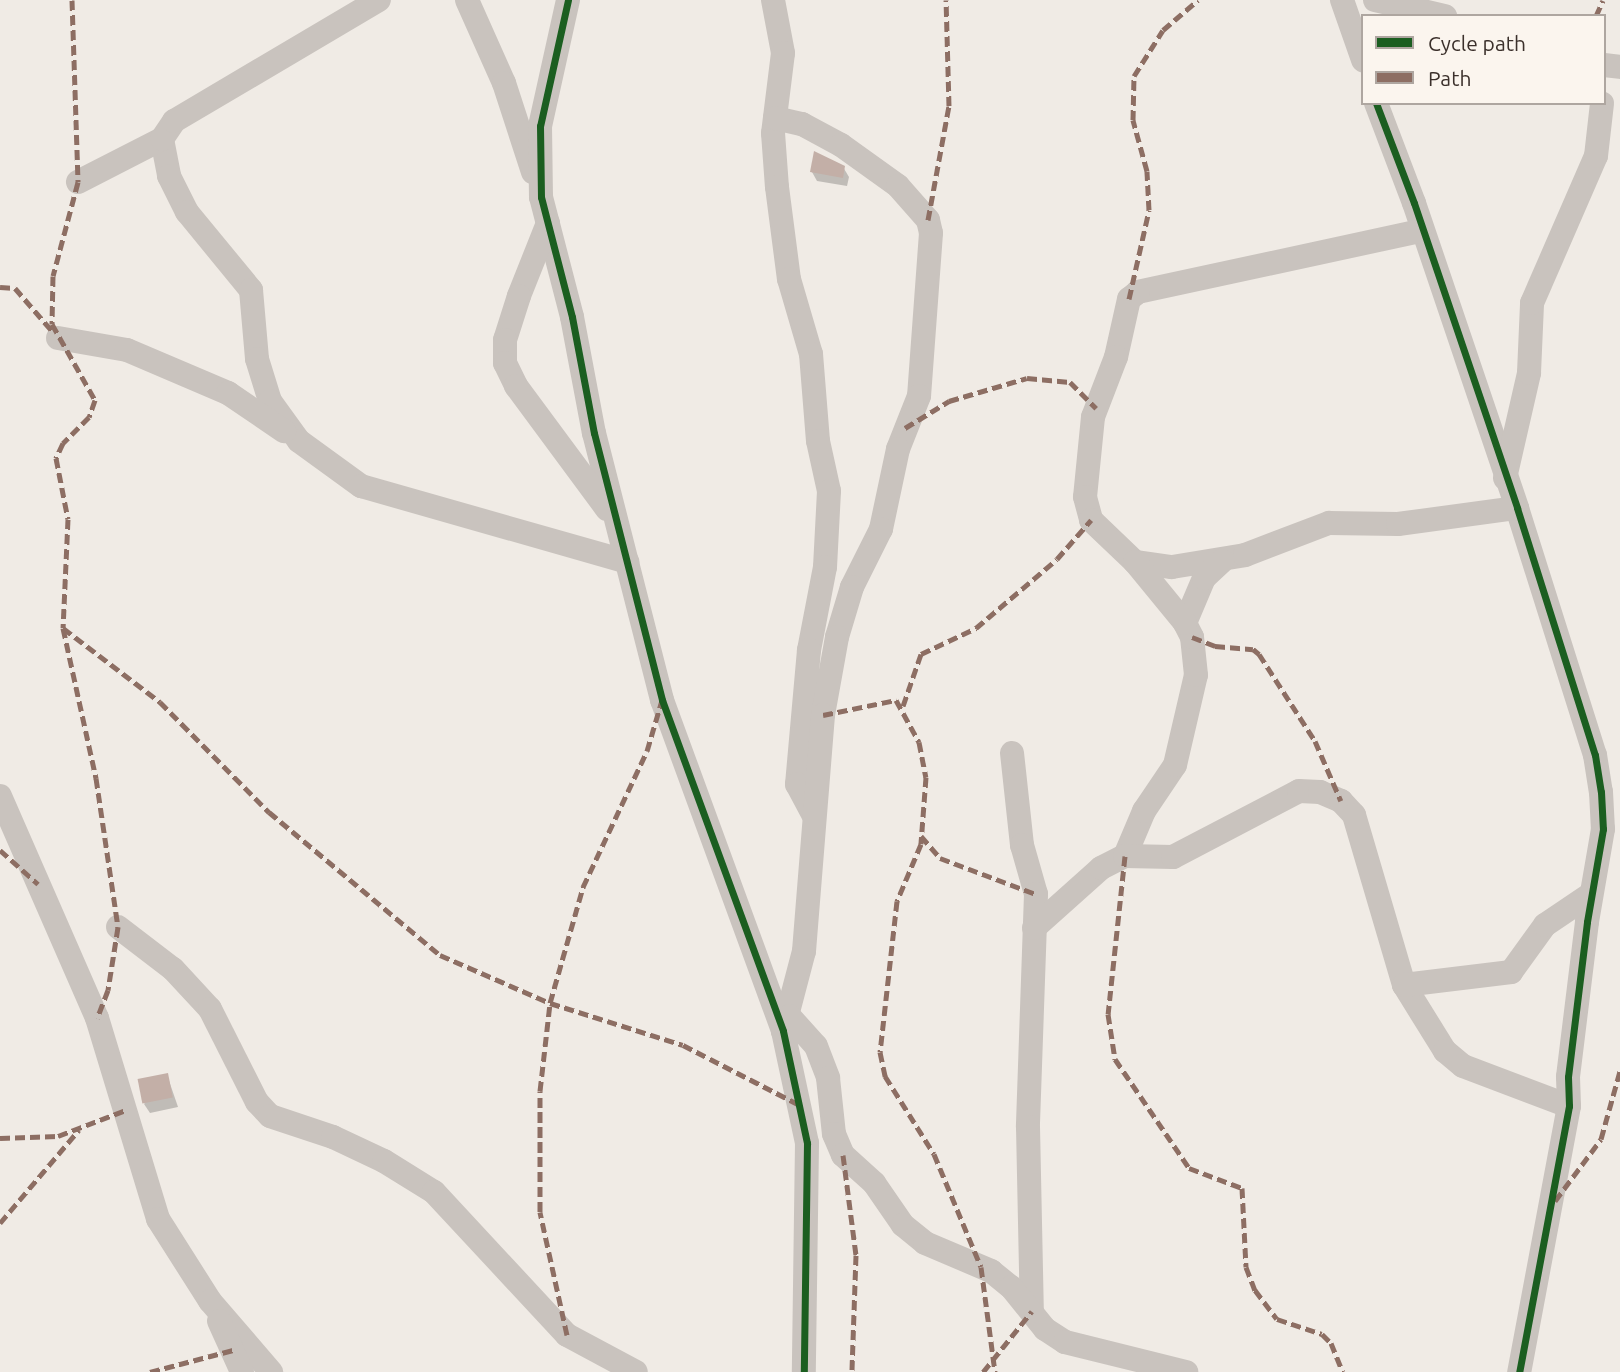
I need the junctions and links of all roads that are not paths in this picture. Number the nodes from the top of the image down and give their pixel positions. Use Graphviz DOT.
graph roads {
  1 [pos="379,0"];
  2 [pos="467,0"];
  3 [pos="568,0"];
  4 [pos="773,0"];
  5 [pos="1342,0"];
  6 [pos="1375,0"];
  7 [pos="1436,14"];
  8 [pos="1361,54"];
  9 [pos="1377,105"];
  10 [pos="1602,105"];
  11 [pos="775,118"];
  12 [pos="162,139"];
  13 [pos="78,182"];
  14 [pos="541,197"];
  15 [pos="548,223"];
  16 [pos="1420,231"];
  17 [pos="58,338"];
  18 [pos="299,441"];
  19 [pos="1505,478"];
  20 [pos="1517,508"];
  21 [pos="617,524"];
  22 [pos="1222,561"];
  23 [pos="627,562"];
  24 [pos="1135,562"];
  25 [pos="1185,623"];
  26 [pos="1012,753"];
  27 [pos="0,796"];
  28 [pos="813,814"];
  29 [pos="1125,856"];
  30 [pos="1591,894"];
  31 [pos="118,927"];
  32 [pos="1034,928"];
  33 [pos="1404,985"];
  34 [pos="786,1024"];
  35 [pos="1569,1106"];
  36 [pos="210,1301"];
  37 [pos="1032,1311"];
  38 [pos="242,1372"];
  39 [pos="271,1372"];
  40 [pos="636,1372"];
  41 [pos="804,1372"];
  42 [pos="1186,1372"];
  43 [pos="1519,1372"];
  1 -- 12 [label="street"];
  2 -- 14 [label="street"];
  3 -- 14 [label="street"];
  4 -- 11 [label="street"];
  5 -- 8 [label="street"];
  6 -- 7 [label="street"];
  9 -- 16 [label="street"];
  10 -- 19 [label="street"];
  11 -- 28 [label="street"];
  11 -- 28 [label="street"];
  12 -- 13 [label="street"];
  12 -- 18 [label="street"];
  14 -- 15 [label="street"];
  15 -- 21 [label="street"];
  15 -- 21 [label="street"];
  16 -- 19 [label="street"];
  16 -- 24 [label="street"];
  17 -- 18 [label="street"];
  18 -- 23 [label="street"];
  19 -- 20 [label="street"];
  20 -- 22 [label="street"];
  20 -- 30 [label="street"];
  21 -- 23 [label="street"];
  22 -- 24 [label="street"];
  22 -- 25 [label="street"];
  23 -- 34 [label="street"];
  24 -- 25 [label="street"];
  25 -- 29 [label="street"];
  26 -- 32 [label="street"];
  27 -- 36 [label="street"];
  28 -- 34 [label="street"];
  29 -- 32 [label="street"];
  29 -- 33 [label="street"];
  30 -- 33 [label="street"];
  30 -- 35 [label="street"];
  31 -- 40 [label="street"];
  32 -- 37 [label="street"];
  33 -- 35 [label="street"];
  34 -- 37 [label="street"];
  34 -- 41 [label="street"];
  35 -- 43 [label="street"];
  36 -- 38 [label="street"];
  36 -- 39 [label="street"];
  37 -- 42 [label="street"];
}
